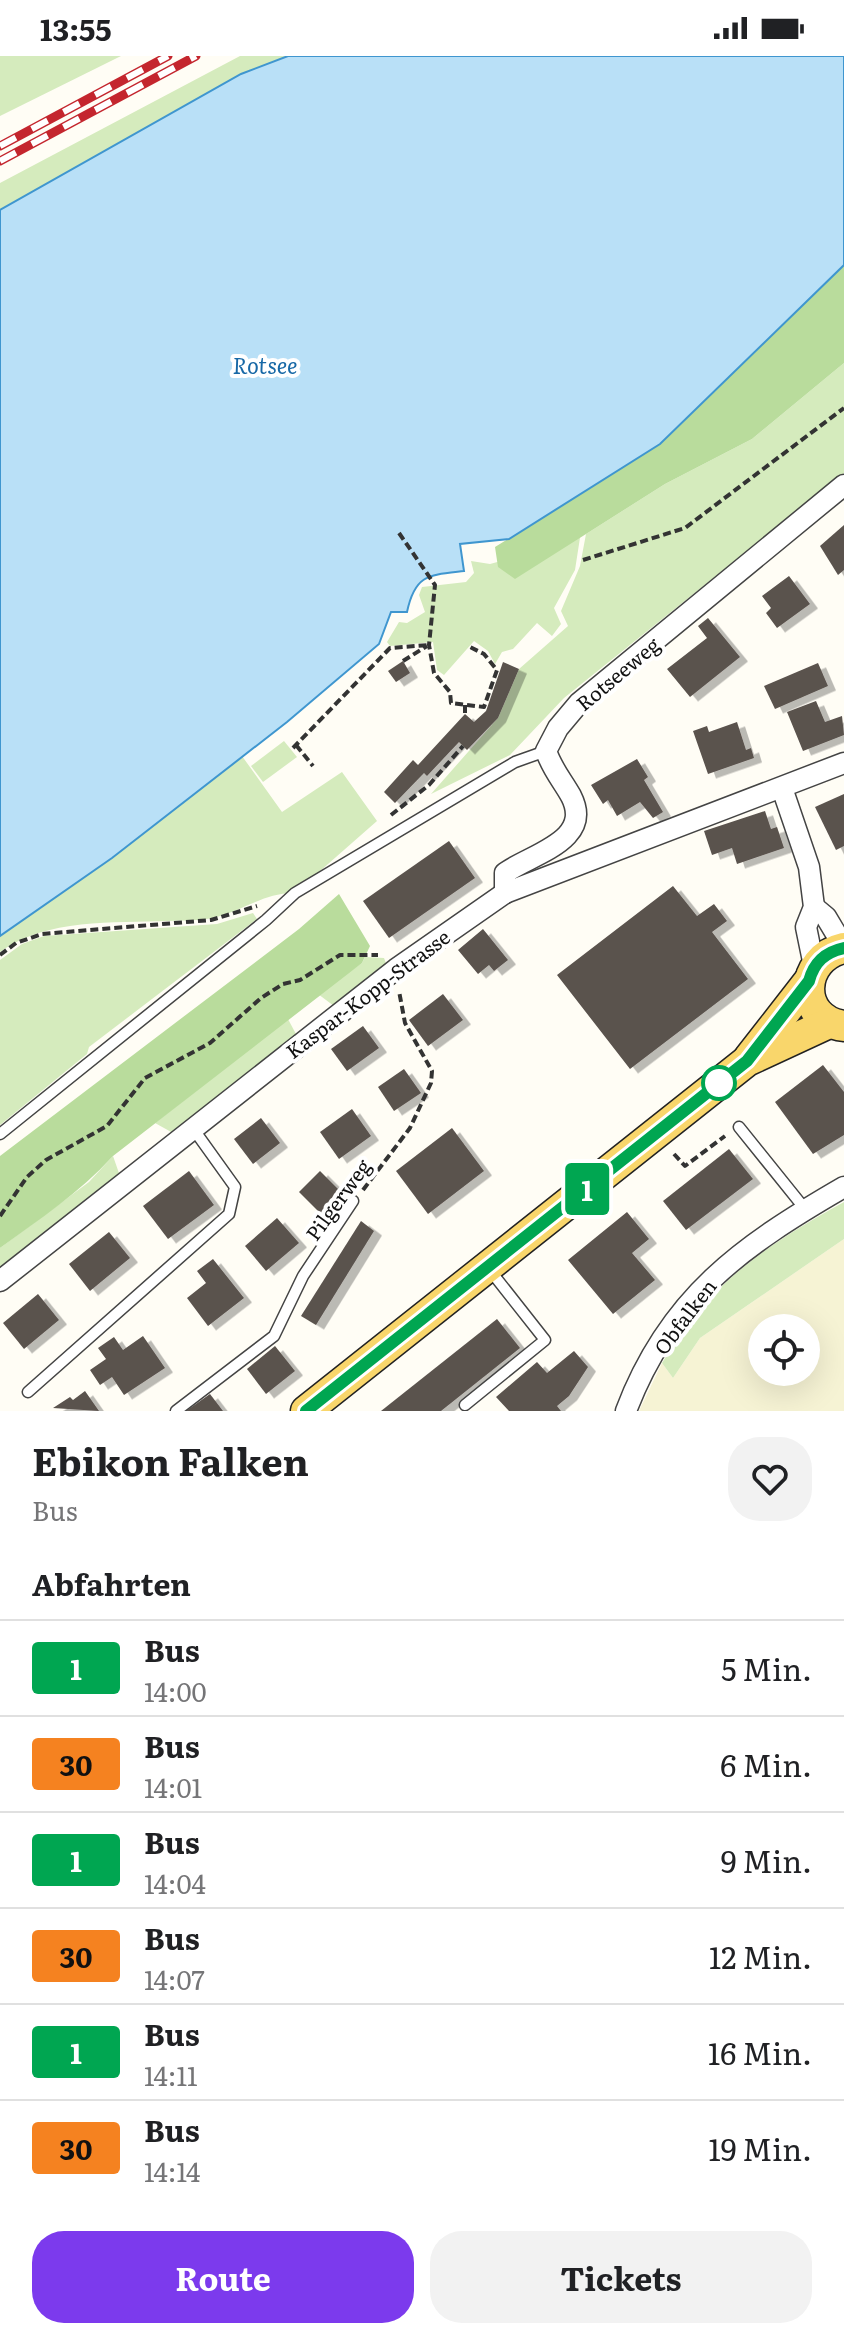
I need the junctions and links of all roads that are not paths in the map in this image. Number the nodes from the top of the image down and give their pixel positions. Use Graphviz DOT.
graph roads {
  1 [pos="844,485"];
  2 [pos="546,751"];
  3 [pos="844,763"];
  4 [pos="782,788"];
  5 [pos="505,893"];
  6 [pos="814,907"];
  7 [pos="844,947"];
  8 [pos="811,973"];
  9 [pos="837,1024"];
  10 [pos="747,1061"];
  11 [pos="192,1127"];
  12 [pos="739,1127"];
  13 [pos="0,1134"];
  14 [pos="844,1187"];
  15 [pos="353,1201"];
  16 [pos="805,1209"];
  17 [pos="488,1268"];
  18 [pos="0,1281"];
  19 [pos="28,1392"];
  20 [pos="465,1405"];
  21 [pos="176,1411"];
  22 [pos="306,1411"];
  23 [pos="626,1411"];
  1 -- 2 [label="street, Rotseeweg"];
  2 -- 5 [label="street"];
  2 -- 13 [label="lane"];
  3 -- 4 [label="street, Kaspar-Kopp-Strasse"];
  4 -- 5 [label="street, Kaspar-Kopp-Strasse"];
  4 -- 6 [label="street"];
  5 -- 11 [label="street, Kaspar-Kopp-Strasse"];
  6 -- 7 [label="street"];
  6 -- 8 [label="street"];
  7 -- 8 [label="main road"];
  8 -- 9 [label="main road"];
  8 -- 10 [label="main road"];
  9 -- 10 [label="main road"];
  10 -- 17 [label="main road"];
  11 -- 18 [label="street, Kaspar-Kopp-Strasse"];
  11 -- 19 [label="lane"];
  12 -- 16 [label="lane"];
  14 -- 16 [label="street, Obfalken"];
  15 -- 21 [label="lane, Pilgerweg"];
  16 -- 23 [label="street, Obfalken"];
  17 -- 20 [label="lane"];
  17 -- 22 [label="main road"];
}
